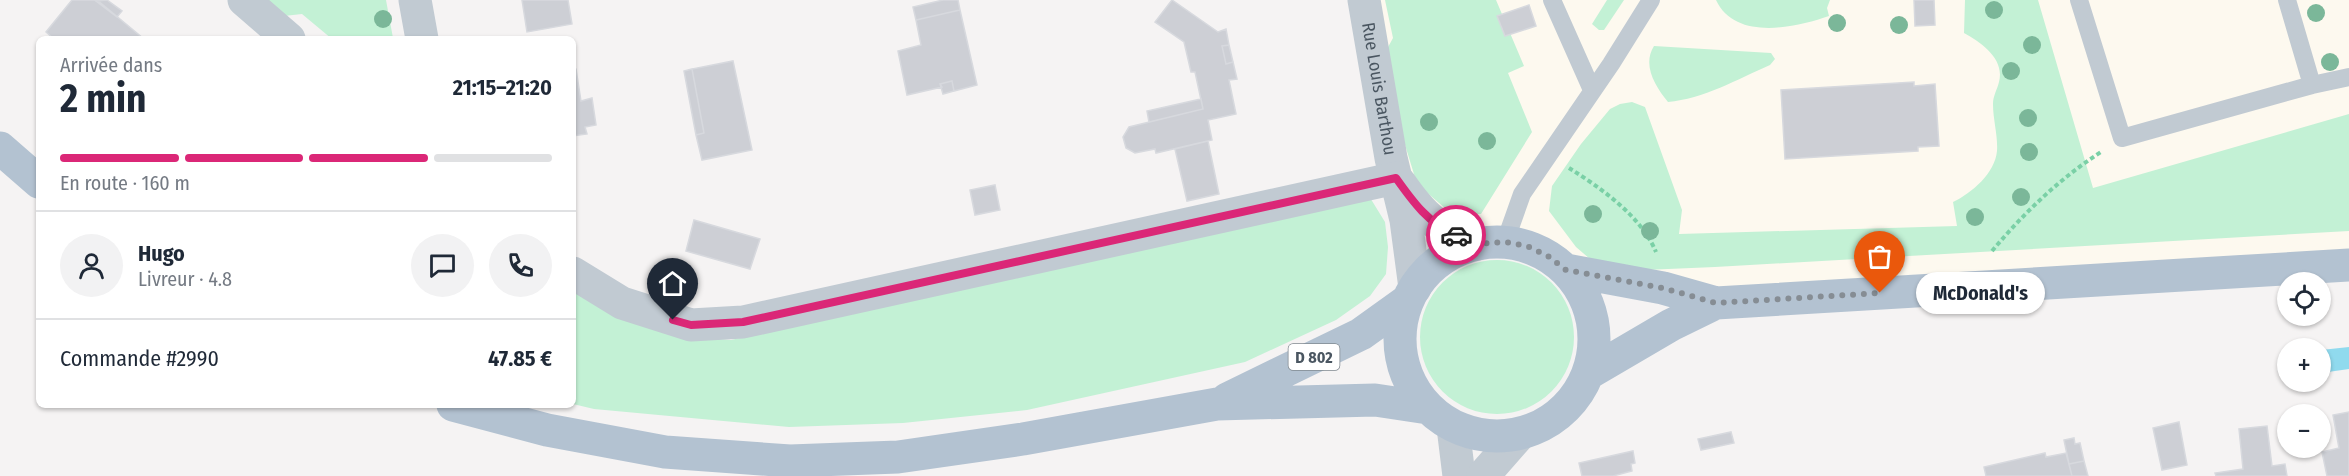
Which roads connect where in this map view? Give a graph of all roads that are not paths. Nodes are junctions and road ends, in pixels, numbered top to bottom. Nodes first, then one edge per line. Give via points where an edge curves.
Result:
1 (243, 0) edge
2 (415, 0) edge
3 (1364, 0) edge
4 (1552, 0) edge
5 (1659, 0) edge
6 (2079, 0) edge
7 (2287, 0) edge
8 (1647, 8) edge
9 (285, 36) edge
10 (421, 36) edge
11 (2349, 77) edge
12 (2312, 85) junction
13 (1592, 90) junction
14 (0, 148) edge
15 (1396, 178) junction
16 (36, 179) edge
17 (1491, 243) junction
18 (2349, 265) edge
19 (1566, 270) junction
20 (576, 275) edge
21 (1411, 295) junction
22 (1716, 303) junction
23 (1589, 373) junction
24 (1217, 404) junction
25 (464, 408) edge
26 (1440, 417) junction
27 (1519, 435) junction
28 (1459, 476) edge
29 (1483, 476) edge

1 - 9 street
2 - 10 street
3 - 15 street, Rue Louis Barthou
4 - 13 lane
5 - 8 lane
6 - 12 lane via 2122,138
7 - 12 lane
8 - 13 lane
11 - 12 lane
13 - 17 lane
14 - 16 main road
15 - 17 street, Rue Louis Barthou via 1418,209 1447,231
15 - 20 street via 743,322 691,325 622,303
15 - 21 street, Rue Louis Barthou via 1406,220
17 - 19 main road via 1527,246
17 - 21 main road via 1448,255 1424,275
18 - 22 main road
19 - 22 main road via 1663,288
19 - 23 main road via 1583,292 1593,318 1595,346
21 - 24 main road, D 802 via 1361,334
21 - 26 main road via 1400,329 1401,358 1411,385
22 - 23 main road
23 - 27 main road via 1574,401 1549,423
24 - 25 main road, D 802 via 910,455 790,461 665,452 547,430
24 - 26 main road, D 802 via 1375,400
26 - 27 main road via 1485,436
26 - 28 street
27 - 29 street

